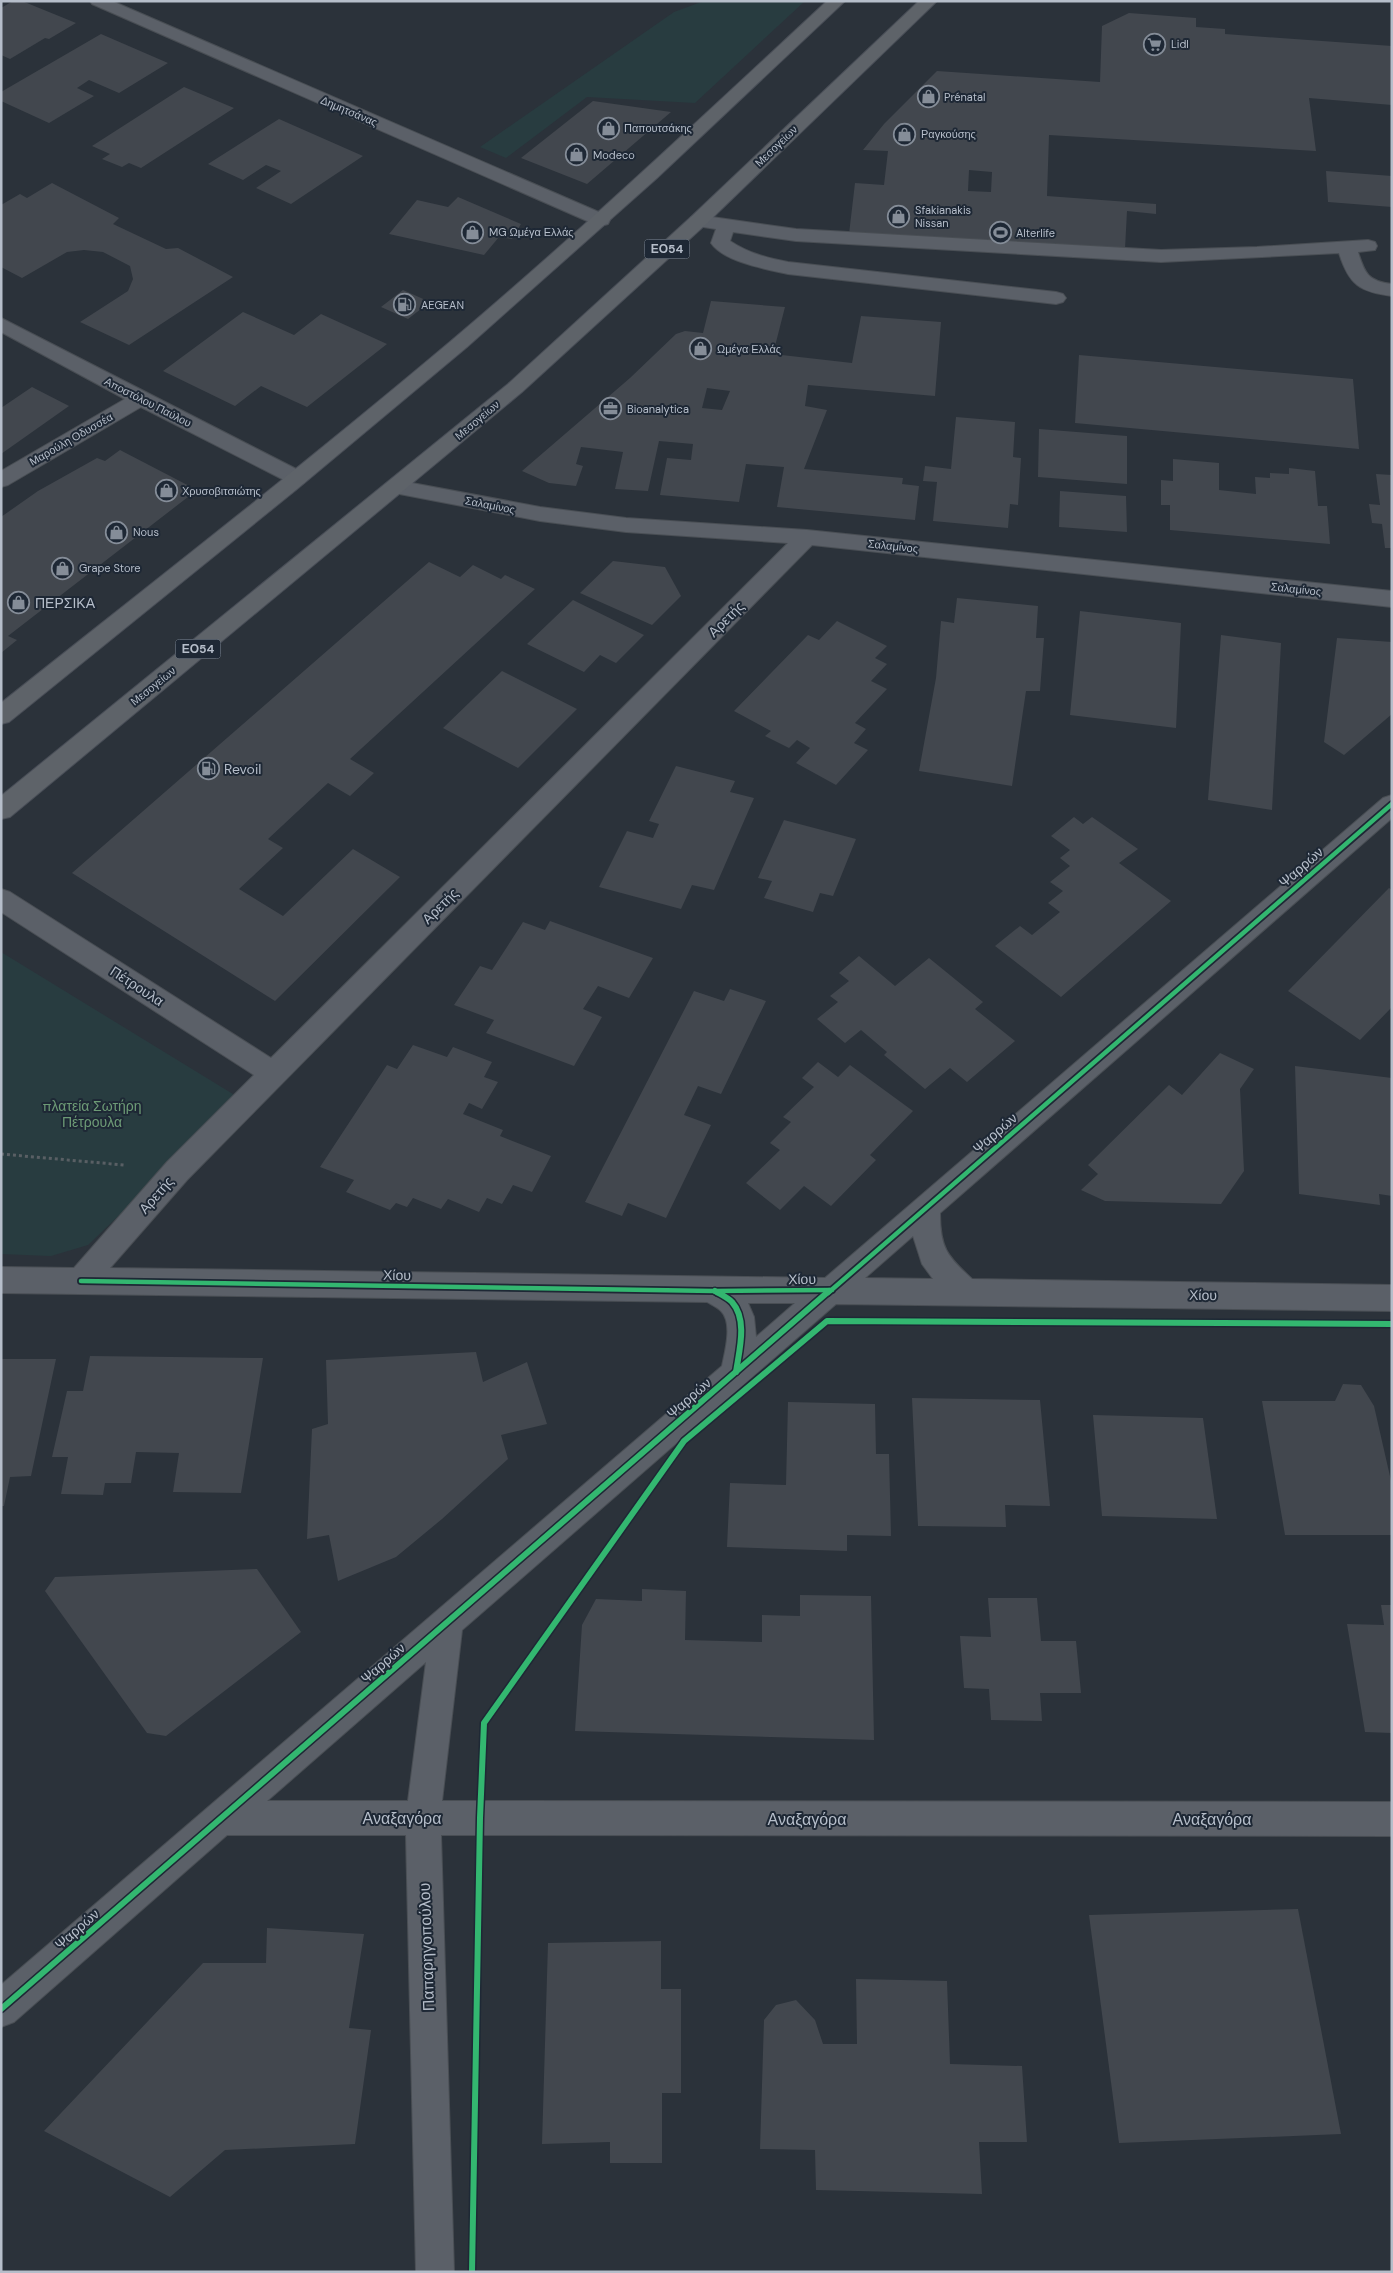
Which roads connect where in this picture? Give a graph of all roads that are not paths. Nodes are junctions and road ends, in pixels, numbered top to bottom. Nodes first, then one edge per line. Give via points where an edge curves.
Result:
1 (98, 1) edge
2 (837, 1) edge
3 (929, 1) edge
4 (601, 220) junction
5 (698, 221) junction
6 (726, 226) junction
7 (1368, 246) dead end
8 (1347, 248) junction
9 (1392, 290) edge
10 (1056, 298) dead end
11 (1, 324) edge
12 (140, 399) junction
13 (297, 478) junction
14 (1, 480) edge
15 (396, 487) junction
16 (807, 537) junction
17 (1392, 599) edge
18 (1, 716) edge
19 (1392, 804) edge
20 (1, 810) edge
21 (1, 899) edge
22 (274, 1074) junction
23 (926, 1208) junction
24 (1, 1280) edge
25 (80, 1281) junction
26 (832, 1290) junction
27 (714, 1291) junction
28 (964, 1291) junction
29 (1392, 1298) edge
30 (736, 1372) junction
31 (446, 1623) junction
32 (222, 1818) junction
33 (423, 1818) junction
34 (1392, 1819) edge
35 (1, 2009) edge
36 (435, 2272) edge

1 - 4 street, Δημητσάνας
2 - 4 main road
3 - 5 main road, Μεσογείων / ΕΟ54
4 - 13 main road via 453,349
5 - 6 street
5 - 15 main road, Μεσογείων / ΕΟ54 via 515,388
6 - 8 street via 796,235 1161,256
6 - 10 street via 720,242 733,252 788,268
7 - 8 street
8 - 9 street via 1356,276 1366,284
11 - 12 street, Αποστόλου Παύλου
12 - 13 street, Αποστόλου Παύλου
12 - 14 street, Μαρούλη Οδυσσέα
13 - 18 main road
15 - 16 street, Σαλαμίνος via 540,514 597,521
15 - 20 main road, Μεσογείων / ΕΟ54
16 - 17 street, Σαλαμίνος
16 - 22 street, Αρετής
19 - 23 street, Ψαρρών
21 - 22 street, Πέτρουλα
22 - 25 street, Αρετής via 177,1171
23 - 26 street, Ψαρρών
23 - 28 street via 930,1252 941,1270
24 - 25 street, Χίου
25 - 27 street, Χίου
26 - 27 street, Χίου
26 - 28 street, Χίου
26 - 30 street, Ψαρρών
27 - 30 street via 730,1301 738,1312 740,1339
28 - 29 street, Χίου
30 - 31 street, Ψαρρών
31 - 32 street, Ψαρρών
31 - 33 street, Παπαρηγοπούλου
32 - 33 street, Αναξαγόρα
32 - 35 street, Ψαρρών
33 - 34 street, Αναξαγόρα
33 - 36 street, Παπαρηγοπούλου

